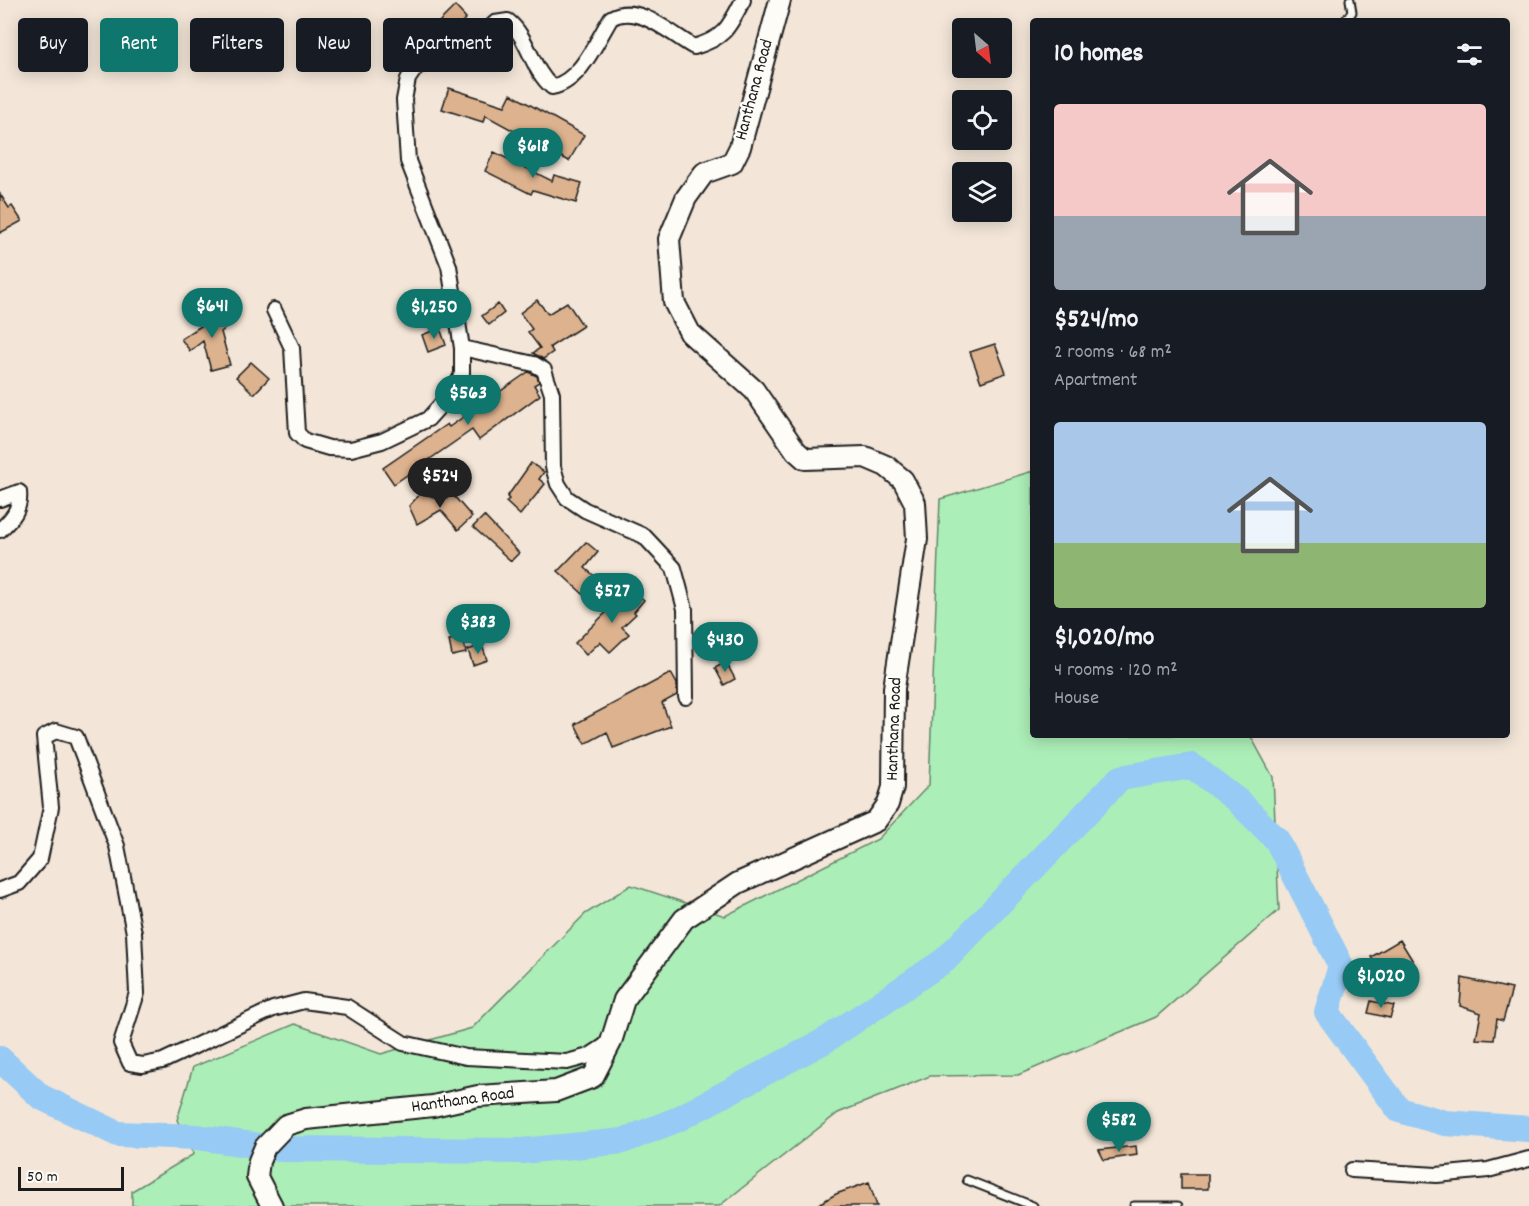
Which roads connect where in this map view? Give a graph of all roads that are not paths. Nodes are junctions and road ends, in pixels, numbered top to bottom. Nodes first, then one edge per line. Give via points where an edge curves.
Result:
1 (743, 0) edge
2 (780, 0) edge
3 (1350, 0) edge
4 (1347, 18) edge
5 (274, 310) dead end
6 (462, 348) junction
7 (0, 499) edge
8 (0, 530) edge
9 (686, 697) dead end
10 (0, 890) edge
11 (611, 1042) junction
12 (1529, 1159) edge
13 (1352, 1170) dead end
14 (967, 1180) dead end
15 (272, 1206) edge
16 (1033, 1206) edge
17 (1134, 1206) edge
18 (1178, 1206) edge

1 - 6 street via 727,31 711,42 693,47 635,13 620,13 611,18 576,75 564,85 552,87 540,77 518,29 508,21 495,23 464,52 417,66 408,79 404,100 408,161 449,266
2 - 11 street, Hanthana Road via 740,147 732,164 704,173 686,198 669,239 674,302 690,333 754,390 795,451 805,459 865,457 886,466 903,480 915,503 917,539 894,688 893,788 876,821 738,883 684,919 624,1000
3 - 4 lane via 1352,12
5 - 6 street via 292,348 297,433 305,441 329,448 351,449 382,441 428,419 456,389 462,374
6 - 9 street via 534,364 544,370 552,394 553,467 567,498 644,536 674,568 685,609
7 - 8 street via 19,492 21,503
10 - 11 street via 19,883 40,859 51,807 44,737 56,731 76,737 117,846 134,933 137,993 121,1043 129,1063 163,1061 273,1009 304,1001 347,1007 403,1043 466,1057 567,1062 589,1056
11 - 15 street, Hanthana Road via 593,1077 556,1091 478,1096 433,1106 306,1119 286,1125 265,1147 259,1161 257,1178
12 - 13 street via 1488,1170 1437,1175
14 - 16 lane
17 - 18 lane

